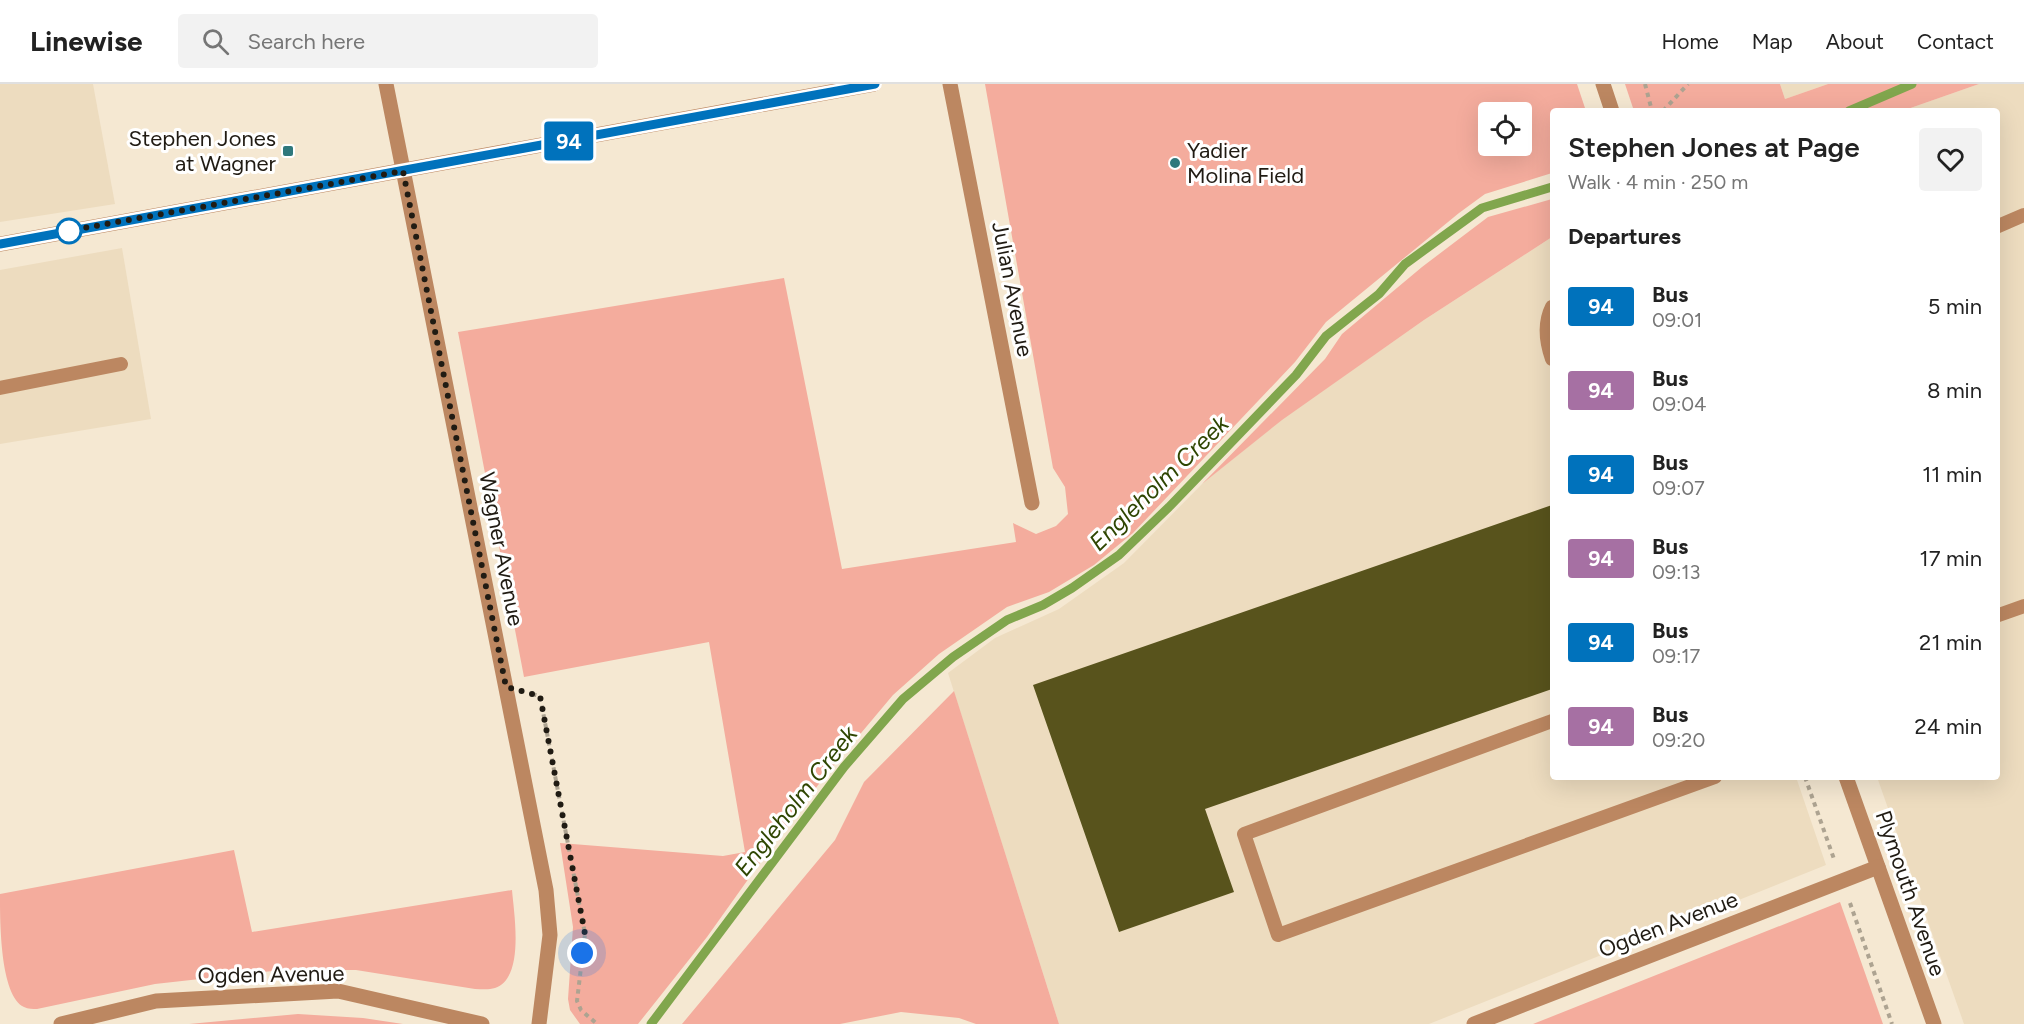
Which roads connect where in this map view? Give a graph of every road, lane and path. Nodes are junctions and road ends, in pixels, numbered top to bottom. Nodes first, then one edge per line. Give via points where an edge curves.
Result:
1 (386, 84) edge
2 (874, 84) edge
3 (950, 84) edge
4 (1603, 84) edge
5 (1645, 84) edge
6 (1688, 84) edge
7 (1611, 108) edge
8 (1651, 108) edge
9 (1666, 108) edge
10 (403, 171) junction
11 (2024, 215) edge
12 (2000, 225) edge
13 (0, 244) edge
14 (1550, 311) edge
15 (1550, 350) edge
16 (121, 364) dead end
17 (0, 388) edge
18 (1032, 503) dead end
19 (2024, 606) edge
20 (2000, 615) edge
21 (506, 687) junction
22 (1550, 722) edge
23 (1707, 780) edge
24 (1806, 780) edge
25 (1847, 780) edge
26 (1834, 860) dead end
27 (1878, 867) junction
28 (1849, 902) dead end
29 (61, 1024) edge
30 (482, 1024) edge
31 (539, 1024) edge
32 (597, 1024) edge
33 (1474, 1024) edge
34 (1892, 1024) edge
35 (1934, 1024) edge

1 - 10 street, Wagner Avenue
2 - 10 street
3 - 18 street, Julian Avenue
4 - 7 street
5 - 8 path
6 - 9 path
10 - 13 street
10 - 21 street, Wagner Avenue
11 - 12 lane
14 - 15 lane via 1546,332
16 - 17 lane
19 - 20 lane
21 - 31 street, Wagner Avenue via 549,912 550,935
21 - 32 path via 540,696 585,934 577,1001 587,1018
22 - 23 lane via 1244,834 1278,935
24 - 26 path
25 - 27 street, Plymouth Avenue
27 - 33 street, Ogden Avenue
27 - 35 street, Plymouth Avenue
28 - 34 path
29 - 30 street, Ogden Avenue via 156,1001 338,991

